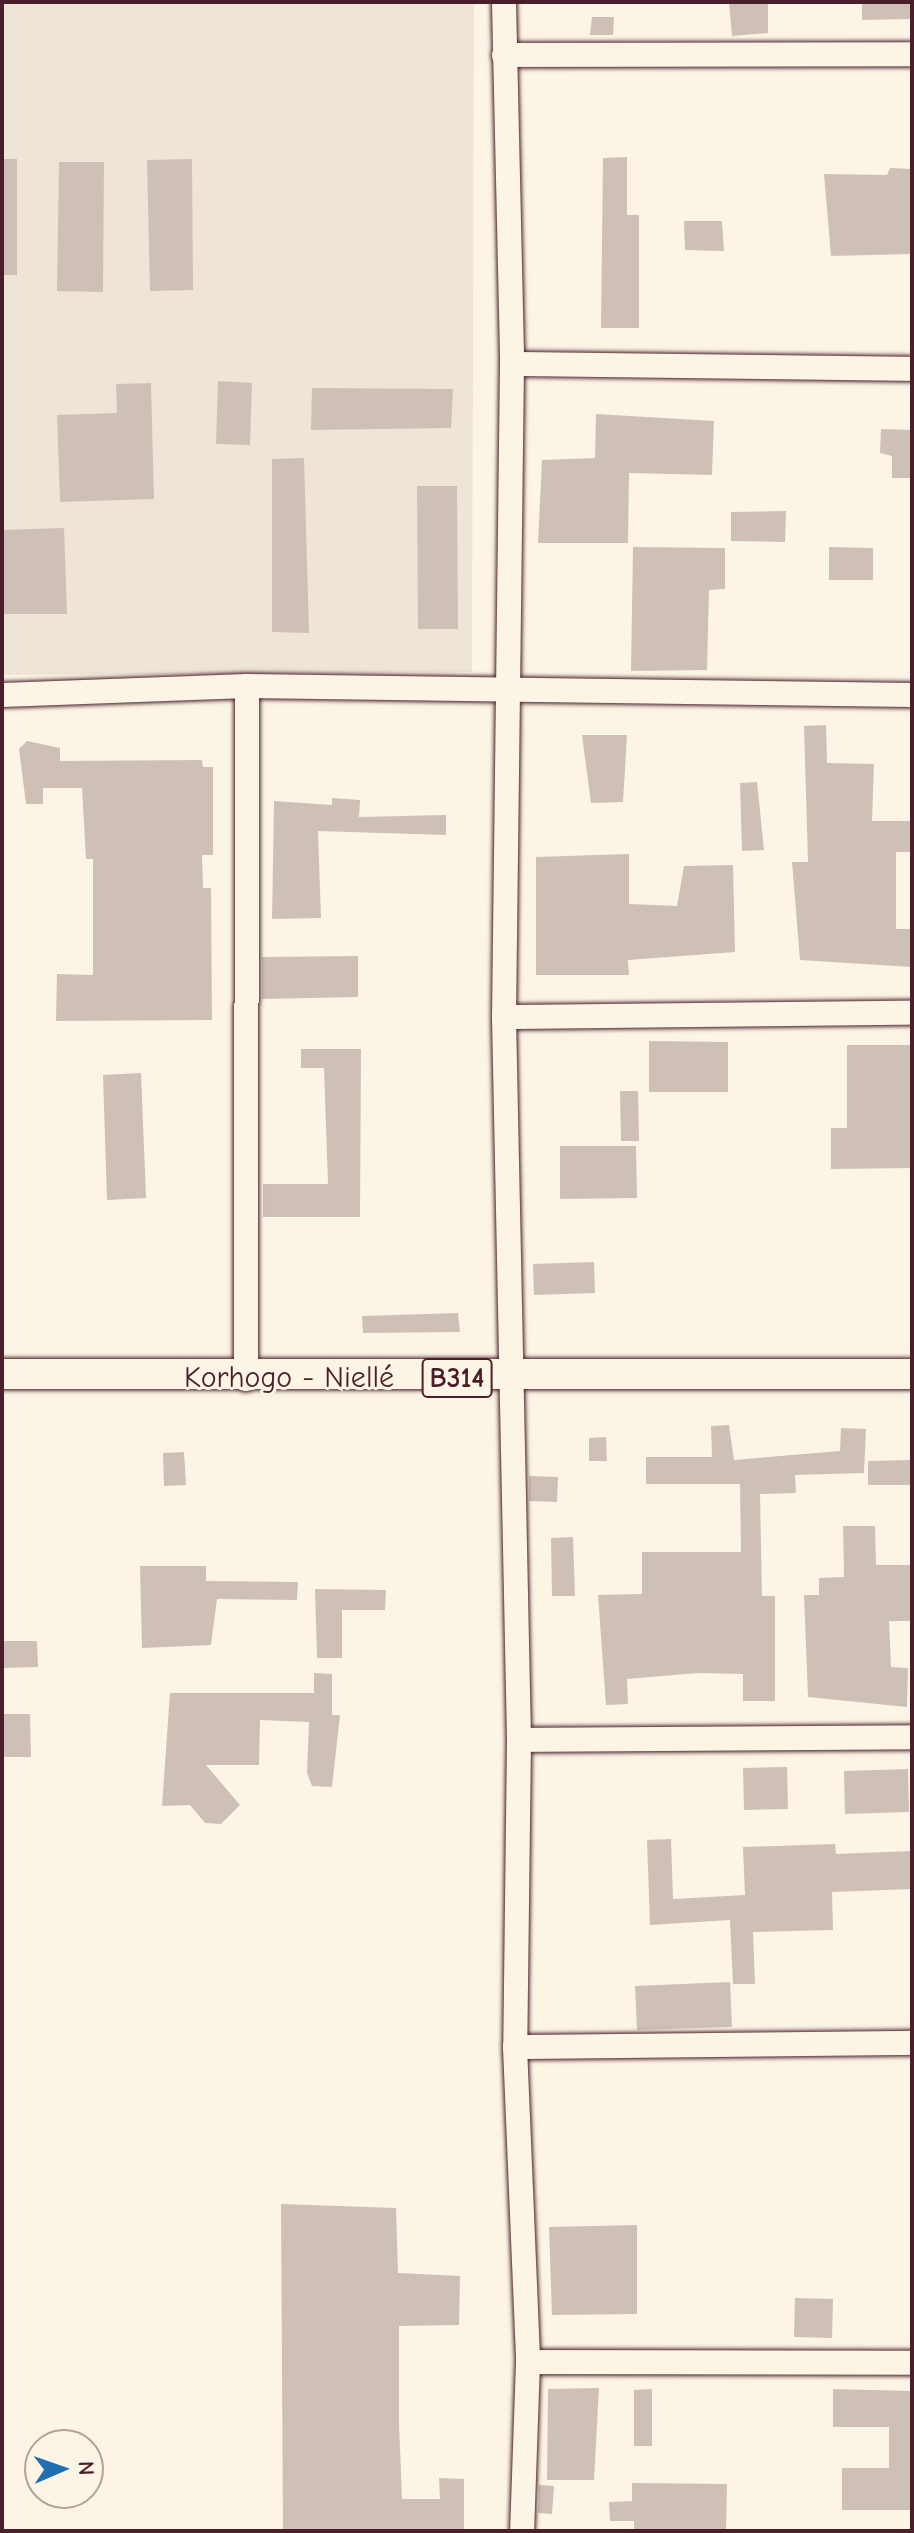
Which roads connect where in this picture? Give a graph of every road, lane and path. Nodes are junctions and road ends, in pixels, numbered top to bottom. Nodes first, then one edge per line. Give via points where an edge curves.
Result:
1 (504, 2) edge
2 (912, 54) edge
3 (504, 55) junction
4 (512, 364) junction
5 (912, 369) edge
6 (247, 686) junction
7 (508, 694) junction
8 (2, 695) edge
9 (912, 695) edge
10 (912, 1013) edge
11 (504, 1017) junction
12 (2, 1374) edge
13 (912, 1374) edge
14 (510, 1378) junction
15 (246, 1379) junction
16 (912, 1737) edge
17 (519, 1740) junction
18 (912, 2043) edge
19 (515, 2047) junction
20 (528, 2362) junction
21 (912, 2363) edge
22 (522, 2531) edge

1 - 3 street
2 - 3 street
3 - 4 street
4 - 5 street
4 - 7 street
6 - 7 street
6 - 8 street
6 - 15 street
7 - 9 street
7 - 11 street
10 - 11 street
11 - 14 street
12 - 15 main road, Korhogo - Niellé / B314
13 - 14 main road, Korhogo - Niellé / B314
14 - 15 main road, Korhogo - Niellé / B314
14 - 17 street
16 - 17 street
17 - 19 street
18 - 19 street
19 - 20 street
20 - 21 street
20 - 22 street

